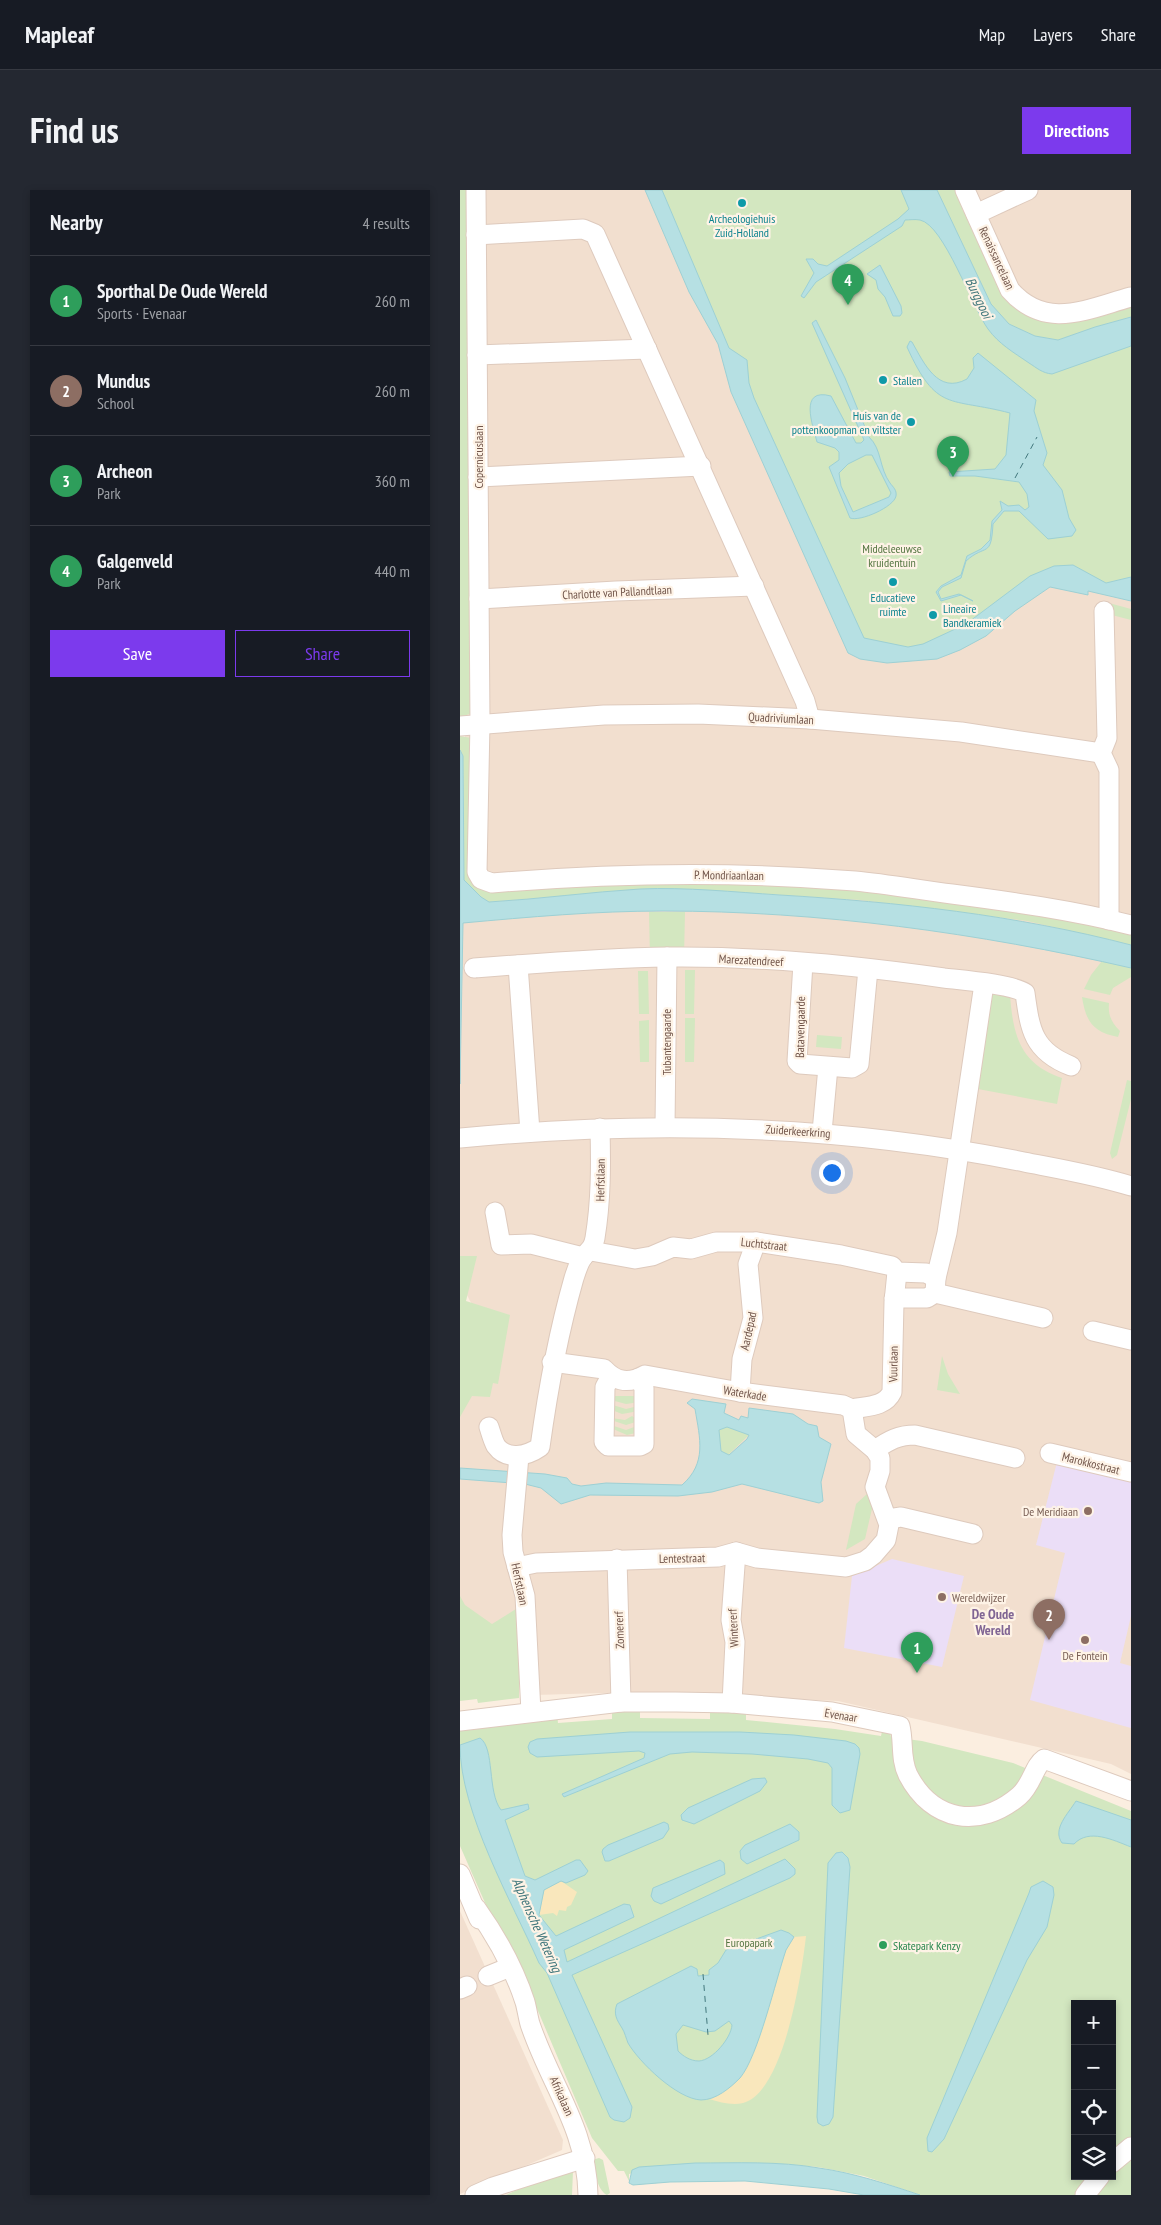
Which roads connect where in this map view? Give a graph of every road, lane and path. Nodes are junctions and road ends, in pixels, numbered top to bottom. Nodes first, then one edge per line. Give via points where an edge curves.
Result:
1 (476, 190) edge
2 (965, 190) edge
3 (1028, 190) edge
4 (976, 214) junction
5 (476, 235) junction
6 (1131, 297) edge
7 (648, 349) junction
8 (477, 355) junction
9 (700, 466) junction
10 (478, 477) junction
11 (754, 586) junction
12 (479, 599) junction
13 (1104, 610) dead end
14 (810, 719) junction
15 (480, 723) junction
16 (460, 726) edge
17 (1101, 753) junction
18 (1109, 920) junction
19 (1131, 925) edge
20 (667, 957) junction
21 (803, 963) junction
22 (518, 965) junction
23 (474, 968) dead end
24 (868, 969) junction
25 (984, 984) junction
26 (1071, 1066) dead end
27 (828, 1067) junction
28 (665, 1127) junction
29 (600, 1128) junction
30 (530, 1132) junction
31 (822, 1132) junction
32 (460, 1138) edge
33 (959, 1148) junction
34 (1131, 1186) edge
35 (495, 1212) dead end
36 (756, 1242) junction
37 (587, 1254) junction
38 (897, 1272) junction
39 (935, 1285) junction
40 (894, 1298) junction
41 (1043, 1318) dead end
42 (1093, 1331) dead end
43 (1131, 1340) edge
44 (552, 1362) junction
45 (611, 1376) junction
46 (639, 1378) junction
47 (740, 1392) junction
48 (852, 1409) junction
49 (489, 1427) dead end
50 (875, 1450) junction
51 (1050, 1453) dead end
52 (1015, 1458) dead end
53 (519, 1459) junction
54 (1131, 1472) edge
55 (888, 1519) junction
56 (972, 1534) dead end
57 (736, 1552) junction
58 (617, 1559) junction
59 (517, 1567) junction
60 (621, 1702) junction
61 (732, 1703) junction
62 (531, 1712) junction
63 (460, 1721) edge
64 (1131, 1791) edge
65 (460, 1874) edge
66 (1131, 2147) edge
67 (1116, 2160) edge
68 (586, 2164) junction
69 (1097, 2180) edge
70 (475, 2195) edge
71 (588, 2195) edge
72 (600, 2195) edge
73 (1085, 2195) edge

1 - 5 street, Copernicuslaan
2 - 4 street, Renaissancelaan
3 - 4 street
4 - 6 street, Renaissancelaan via 1010,290 1021,303 1038,312 1059,315
5 - 7 street via 583,229 595,234
5 - 8 street, Copernicuslaan
7 - 8 street
7 - 9 street
8 - 10 street, Copernicuslaan
9 - 10 street
9 - 11 street
10 - 12 street, Copernicuslaan
11 - 12 street, Charlotte van Pallandtlaan
11 - 14 street
12 - 15 street, Copernicuslaan
13 - 17 street via 1108,738
14 - 15 street, Quadriviumlaan via 698,714
14 - 17 street, Quadriviumlaan via 961,732
15 - 16 street, Quadriviumlaan
15 - 18 street, P. Mondriaanlaan via 477,872 481,879 492,884 642,874 856,881 1072,911
17 - 18 street via 1109,770
18 - 19 street, P. Mondriaanlaan
20 - 21 street, Marezatendreef
20 - 22 street, Marezatendreef
20 - 28 street, Tubantengaarde
21 - 24 street, Marezatendreef
21 - 27 street, Batavengaarde via 797,1061
22 - 23 street, Marezatendreef
22 - 30 street
24 - 25 street, Marezatendreef
24 - 27 street, Batavengaarde via 859,1064 852,1068
25 - 26 street, Marezatendreef via 1022,990 1034,1036 1050,1056
25 - 33 street
27 - 31 street
28 - 29 street, Zuiderkeerkring
28 - 31 street, Zuiderkeerkring
29 - 30 street, Zuiderkeerkring
29 - 37 street, Herfstlaan via 601,1193
30 - 32 street, Zuiderkeerkring
31 - 33 street, Zuiderkeerkring
33 - 34 street, Zuiderkeerkring
33 - 39 street via 947,1233
35 - 37 street via 501,1245 531,1244
36 - 37 street, Luchtstraat via 716,1242 692,1249 674,1246 652,1256 635,1259
36 - 38 street, Luchtstraat via 845,1256 892,1266
36 - 47 street, Aardepad via 748,1264 753,1318 742,1359
37 - 44 street, Herfstlaan via 575,1275
38 - 39 street, Luchtstraat via 926,1273
38 - 40 street, Vuurlaan
39 - 40 street via 927,1298
39 - 41 street
40 - 48 street, Vuurlaan via 892,1392 882,1404
42 - 43 street
44 - 45 street, Waterkade via 604,1369
44 - 53 street, Herfstlaan via 540,1447
45 - 46 street, Waterkade via 624,1381
45 - 46 street via 605,1387 604,1442 608,1446 644,1444 644,1388
46 - 47 street, Waterkade via 645,1375
47 - 48 street, Waterkade via 825,1402
48 - 50 street via 856,1434
49 - 53 street via 497,1447
50 - 52 street via 890,1440 915,1435
50 - 55 street via 880,1464 875,1487
51 - 54 street, Marokkostraat
53 - 59 street, Herfstlaan via 512,1535
55 - 56 street via 902,1517
55 - 57 street, Lentestraat via 886,1540 881,1547 865,1561 846,1567 756,1558
57 - 58 street, Lentestraat via 718,1557
57 - 61 street, Wintererf via 730,1620 735,1642
58 - 59 street, Lentestraat
58 - 60 street, Zomererf
59 - 62 street, Herfstlaan via 525,1596
60 - 61 street, Evenaar
60 - 62 street, Evenaar
61 - 64 street, Evenaar via 832,1712 896,1724 901,1731 902,1754 911,1780 934,1806 956,1816 982,1815 1003,1807 1030,1785 1044,1759
62 - 63 street, Evenaar
65 - 68 street, Afrikalaan via 476,1908 494,1932 499,1972 524,2002
66 - 67 street
68 - 70 street via 520,2178
68 - 71 street, Afrikalaan
68 - 72 street, Afrikalaan
69 - 73 street

